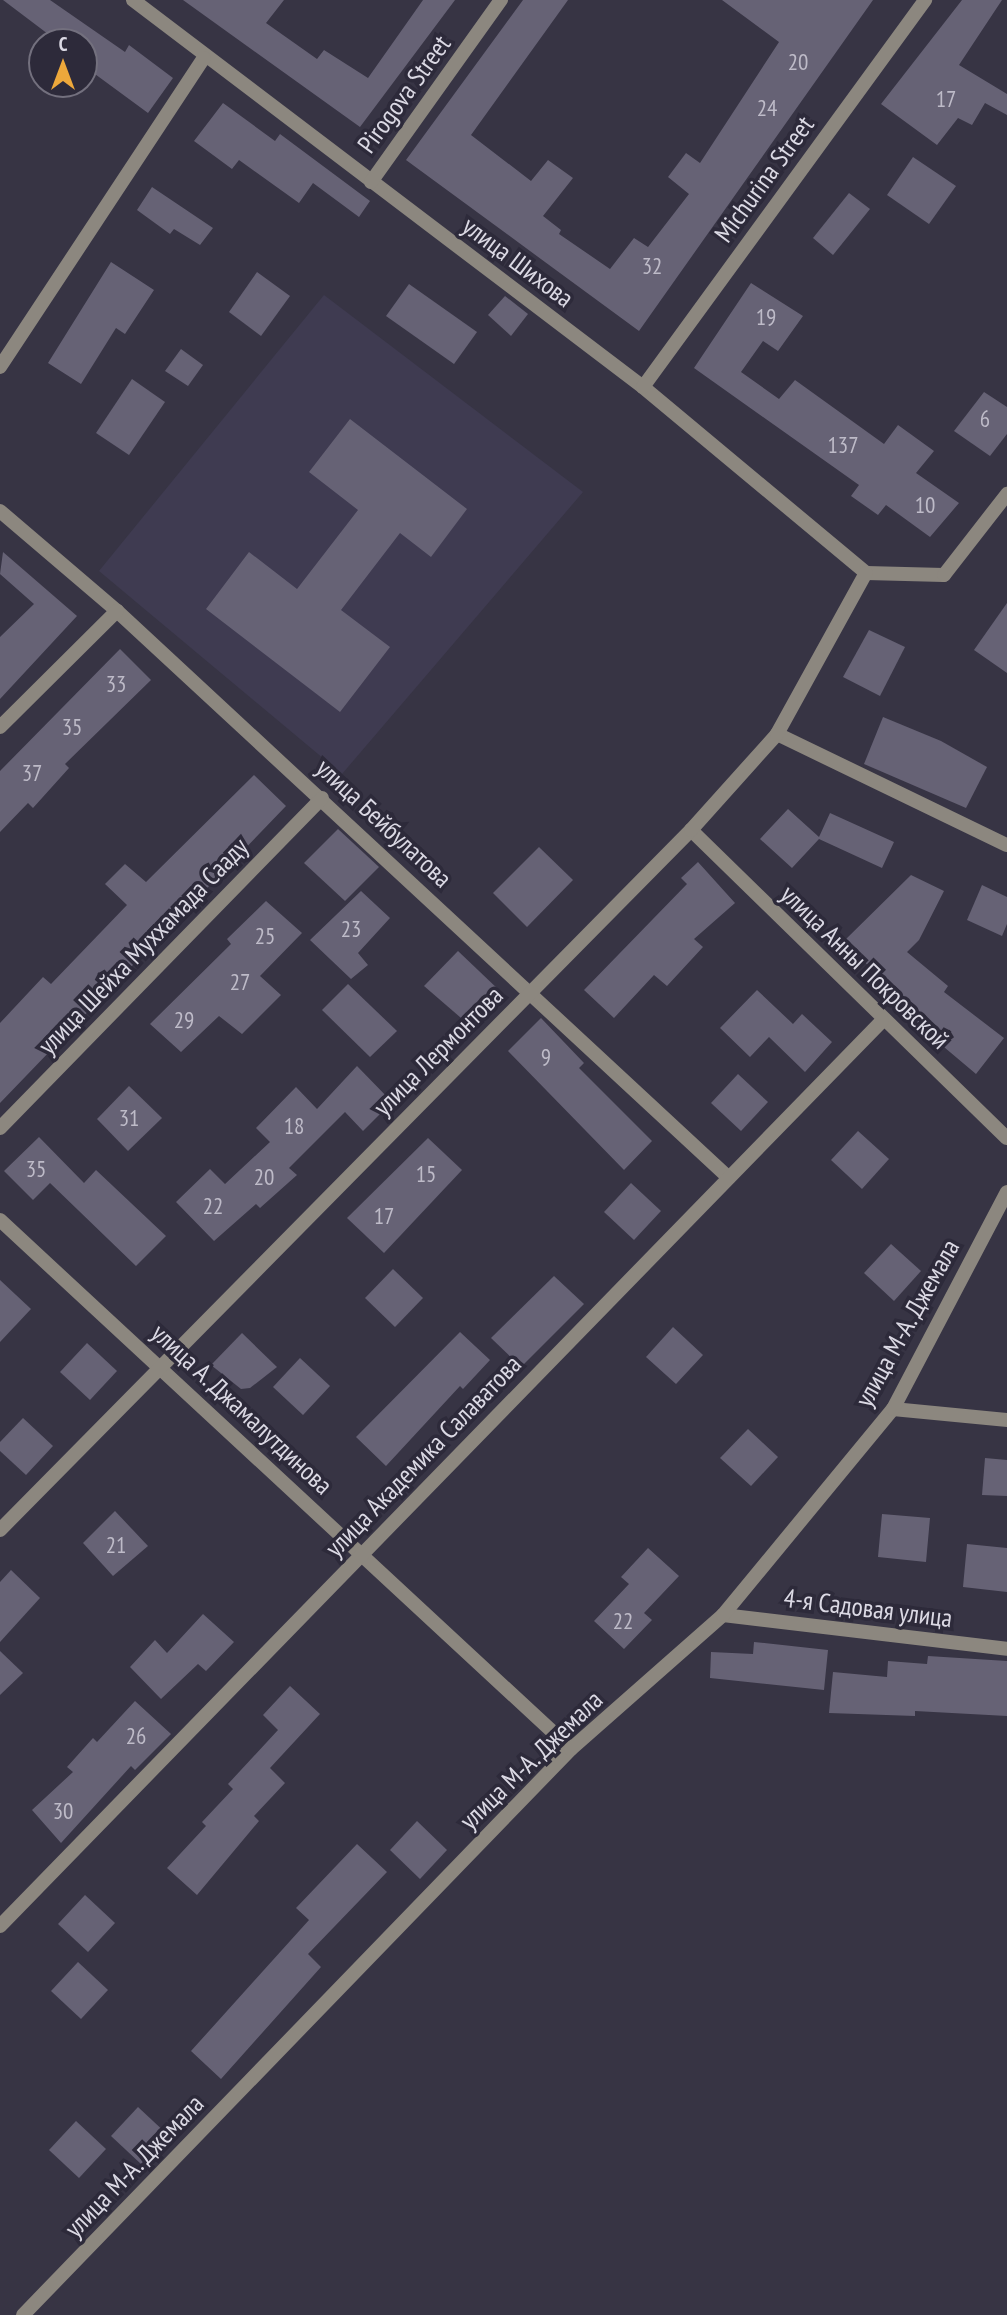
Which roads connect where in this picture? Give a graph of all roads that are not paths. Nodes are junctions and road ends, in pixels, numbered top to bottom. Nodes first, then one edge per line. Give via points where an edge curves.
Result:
1 (133, 0) edge
2 (501, 0) edge
3 (925, 0) edge
4 (204, 58) junction
5 (370, 182) junction
6 (0, 367) edge
7 (643, 387) junction
8 (1007, 494) edge
9 (0, 512) edge
10 (866, 573) junction
11 (117, 611) junction
12 (0, 727) edge
13 (777, 734) junction
14 (321, 798) junction
15 (691, 830) junction
16 (1007, 845) edge
17 (530, 993) junction
18 (882, 1021) junction
19 (0, 1128) edge
20 (1007, 1138) edge
21 (729, 1178) junction
22 (1007, 1192) edge
23 (0, 1220) edge
24 (160, 1366) junction
25 (892, 1409) junction
26 (1007, 1420) edge
27 (0, 1530) edge
28 (362, 1554) junction
29 (723, 1615) junction
30 (1007, 1649) edge
31 (571, 1749) junction
32 (0, 1926) edge
33 (23, 2315) edge

1 - 4 street, улица Шихова
2 - 5 street, Pirogova Street
3 - 7 street, Michurina Street
4 - 5 street, улица Шихова
4 - 6 street
5 - 7 street, улица Шихова
7 - 10 street, улица Шихова
8 - 10 street via 944,575
9 - 11 street, улица Бейбулатова
10 - 13 street, улица Лермонтова
11 - 12 street
11 - 14 street, улица Бейбулатова
13 - 15 street, улица Лермонтова
13 - 16 street
14 - 17 street, улица Бейбулатова
14 - 19 street, улица Шейха Муххамада Сааду
15 - 17 street, улица Лермонтова
15 - 18 street, улица Анны Покровской
17 - 21 street, улица Бейбулатова
17 - 24 street, улица Лермонтова
18 - 20 street, улица Анны Покровской
18 - 21 street, улица Академика Салаватова
21 - 28 street, улица Академика Салаватова
22 - 25 street, улица М-А. Джемала
23 - 24 street, улица А. Джамалутдинова
24 - 27 street, улица Лермонтова
24 - 28 street, улица А. Джамалутдинова
25 - 26 street
25 - 29 street, улица М-А. Джемала
28 - 31 street, улица А. Джамалутдинова
28 - 32 street, улица Академика Салаватова
29 - 30 street, 4-я Садовая улица
29 - 31 street, улица М-А. Джемала
31 - 33 street, улица М-А. Джемала

